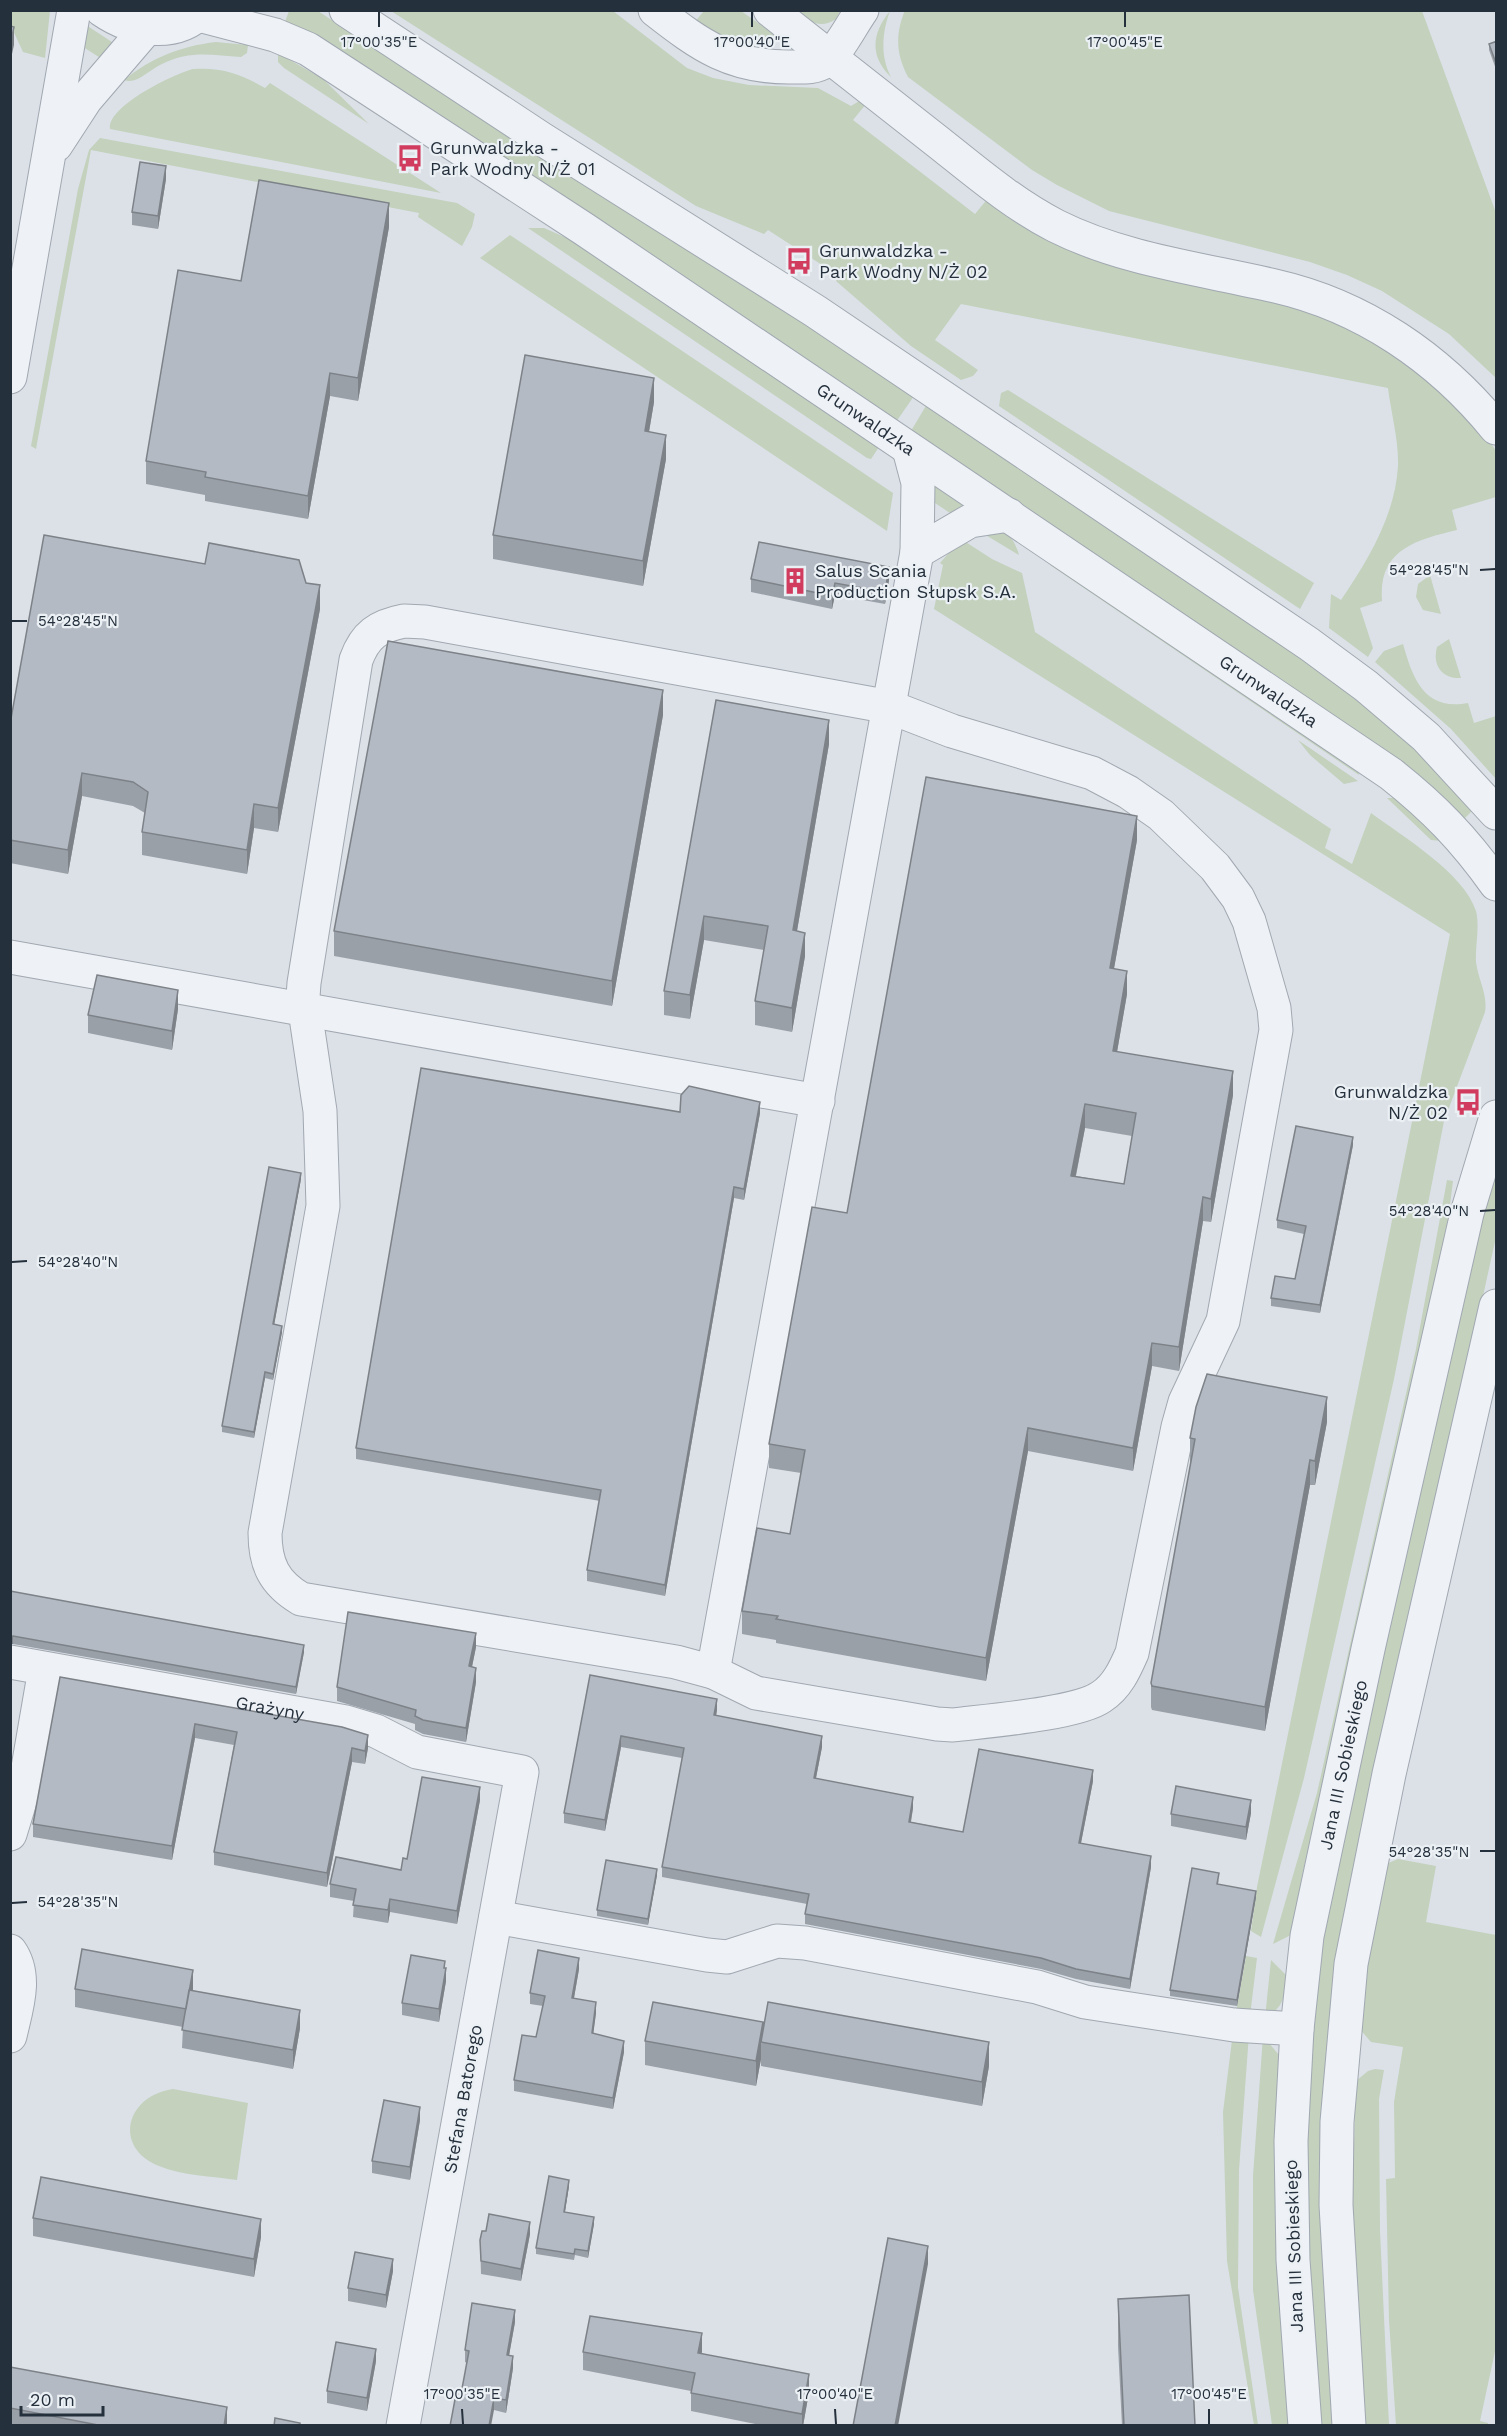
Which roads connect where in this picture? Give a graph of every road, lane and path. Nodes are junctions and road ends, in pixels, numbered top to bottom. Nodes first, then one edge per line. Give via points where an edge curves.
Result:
1 (74, 10) edge
2 (102, 10) edge
3 (346, 10) edge
4 (655, 10) edge
5 (770, 10) edge
6 (862, 10) edge
7 (201, 13) edge
8 (147, 29) junction
9 (830, 56) junction
10 (52, 151) junction
11 (10, 377) edge
12 (1497, 428) edge
13 (909, 448) junction
14 (1009, 515) junction
15 (917, 552) junction
16 (890, 707) junction
17 (1497, 813) edge
18 (1497, 884) edge
19 (10, 957) edge
20 (305, 1009) junction
21 (818, 1101) junction
22 (1497, 1117) edge
23 (1497, 1306) edge
24 (10, 1662) edge
25 (45, 1668) junction
26 (713, 1672) junction
27 (522, 1772) joint
28 (10, 1834) edge
29 (496, 1917) junction
30 (10, 1951) edge
31 (1297, 2029) junction
32 (10, 2036) edge
33 (403, 2426) edge
34 (1305, 2426) edge
35 (1349, 2426) edge

1 - 10 street
2 - 8 street via 120,22
3 - 17 street via 815,311 1309,645 1366,686 1426,737
4 - 9 street via 699,44 735,60 778,68 817,65
5 - 9 street
6 - 9 street
7 - 8 street via 174,26
7 - 13 street, Grunwaldzka via 308,49
8 - 10 street via 86,99
9 - 12 street via 989,182 1040,217 1104,246 1278,287 1356,314 1415,351 1457,385
10 - 11 street
13 - 14 street, Grunwaldzka
13 - 15 street via 918,483
14 - 15 street via 970,521
14 - 18 street, Grunwaldzka via 1391,774 1447,820
15 - 16 street
16 - 20 street via 425,622 385,625 362,642 356,660 304,983
16 - 21 street
16 - 26 street via 952,731 1068,764 1128,792 1189,839 1238,898 1249,921 1276,1021 1223,1321 1185,1402 1178,1427 1132,1653 1116,1684 1101,1698 1062,1710 953,1725 756,1693
19 - 20 street
20 - 21 street
20 - 26 street via 320,1111 323,1206 265,1533 266,1557 275,1577 301,1599 632,1654
21 - 26 street
22 - 31 street, Jana III Sobieskiego via 1467,1213 1363,1672 1313,1902
23 - 35 street via 1389,1774 1351,1964 1337,2122 1336,2205
24 - 25 street, Grażyny
25 - 27 street, Grażyny via 346,1722 376,1731 417,1752
25 - 28 street via 25,1785
27 - 29 street, Stefana Batorego
29 - 31 street via 727,1957 777,1941 802,1943 1037,1987 1085,2002 1234,2025
29 - 33 street, Stefana Batorego
30 - 32 street via 20,1976
31 - 34 street, Jana III Sobieskiego via 1291,2141 1292,2224

